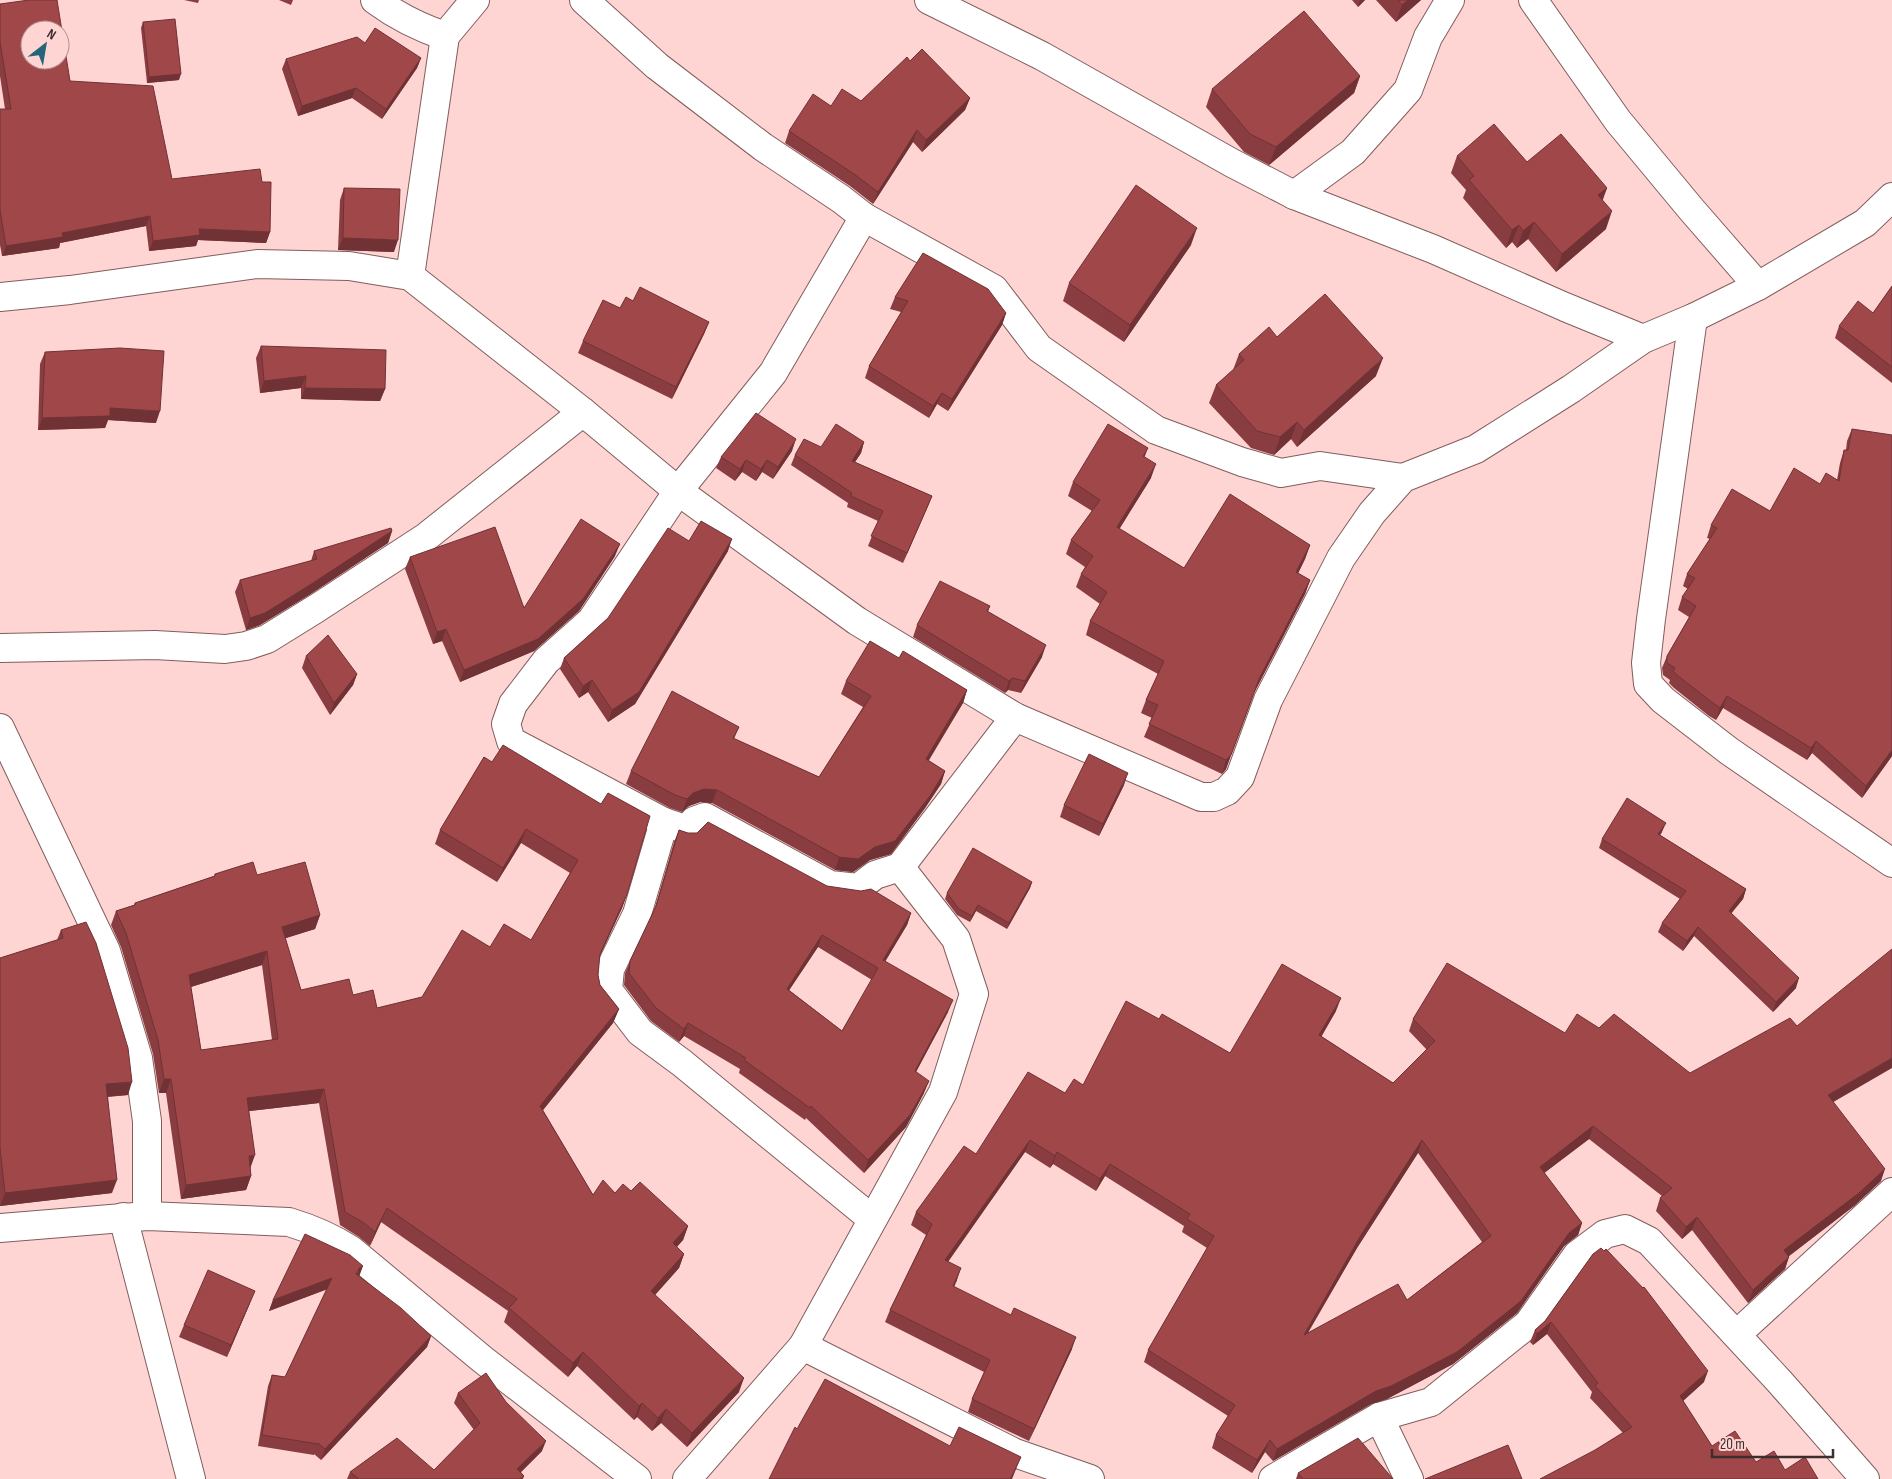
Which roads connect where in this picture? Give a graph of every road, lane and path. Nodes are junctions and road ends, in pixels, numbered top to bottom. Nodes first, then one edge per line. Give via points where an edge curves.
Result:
1 (375, 0) edge
2 (475, 0) edge
3 (584, 0) edge
4 (929, 0) edge
5 (1450, 0) edge
6 (1533, 0) edge
7 (445, 36) junction
8 (1294, 195) junction
9 (1892, 197) edge
10 (864, 217) junction
11 (410, 276) junction
12 (1758, 286) junction
13 (0, 297) edge
14 (1693, 318) junction
15 (1643, 339) junction
16 (583, 412) junction
17 (1403, 478) junction
18 (678, 491) junction
19 (0, 648) edge
20 (1015, 717) junction
21 (0, 728) edge
22 (664, 822) junction
23 (1892, 864) edge
24 (900, 867) junction
25 (1892, 1192) edge
26 (135, 1216) junction
27 (872, 1219) junction
28 (0, 1228) edge
29 (1737, 1334) junction
30 (803, 1346) junction
31 (1379, 1417) junction
32 (191, 1479) edge
33 (637, 1479) edge
34 (687, 1479) edge
35 (1090, 1479) edge
36 (1273, 1479) edge
37 (1409, 1479) edge
38 (1865, 1479) edge

1 - 7 street via 419,27
2 - 7 street
3 - 10 street via 657,66 763,147
4 - 8 street via 1042,56
5 - 8 street via 1428,37 1408,90 1353,152
6 - 12 street via 1618,120
7 - 11 street
8 - 15 street via 1433,249
9 - 12 street via 1866,223
10 - 17 street via 994,289 1039,348 1156,430 1281,473 1320,466
10 - 18 street via 773,373
11 - 13 street via 349,266 257,264
11 - 16 street
12 - 14 street
14 - 15 street
14 - 23 street via 1651,619 1646,663 1648,684 1662,700 1729,751
15 - 17 street via 1476,449
16 - 18 street
16 - 19 street via 426,537 267,639 225,649 155,646
17 - 20 street via 1372,513 1341,558 1268,700 1240,777 1227,791 1214,797 1201,797
18 - 20 street via 856,621
18 - 22 street via 591,620 546,661 512,704 506,724 512,741
20 - 24 street
21 - 26 street via 106,951 138,1058 147,1121
22 - 24 street via 688,830 694,821 704,817 830,885 858,888 875,875
22 - 27 street via 636,914 610,969 608,990 640,1032
24 - 27 street via 956,939 974,994 943,1092
25 - 29 street
26 - 28 street
26 - 32 street
26 - 33 street via 289,1222 332,1237
27 - 30 street
29 - 31 street via 1649,1241 1625,1229 1605,1234 1577,1255 1528,1324 1431,1402
29 - 38 street
30 - 34 street
30 - 35 street via 1014,1453
31 - 36 street
31 - 37 street

